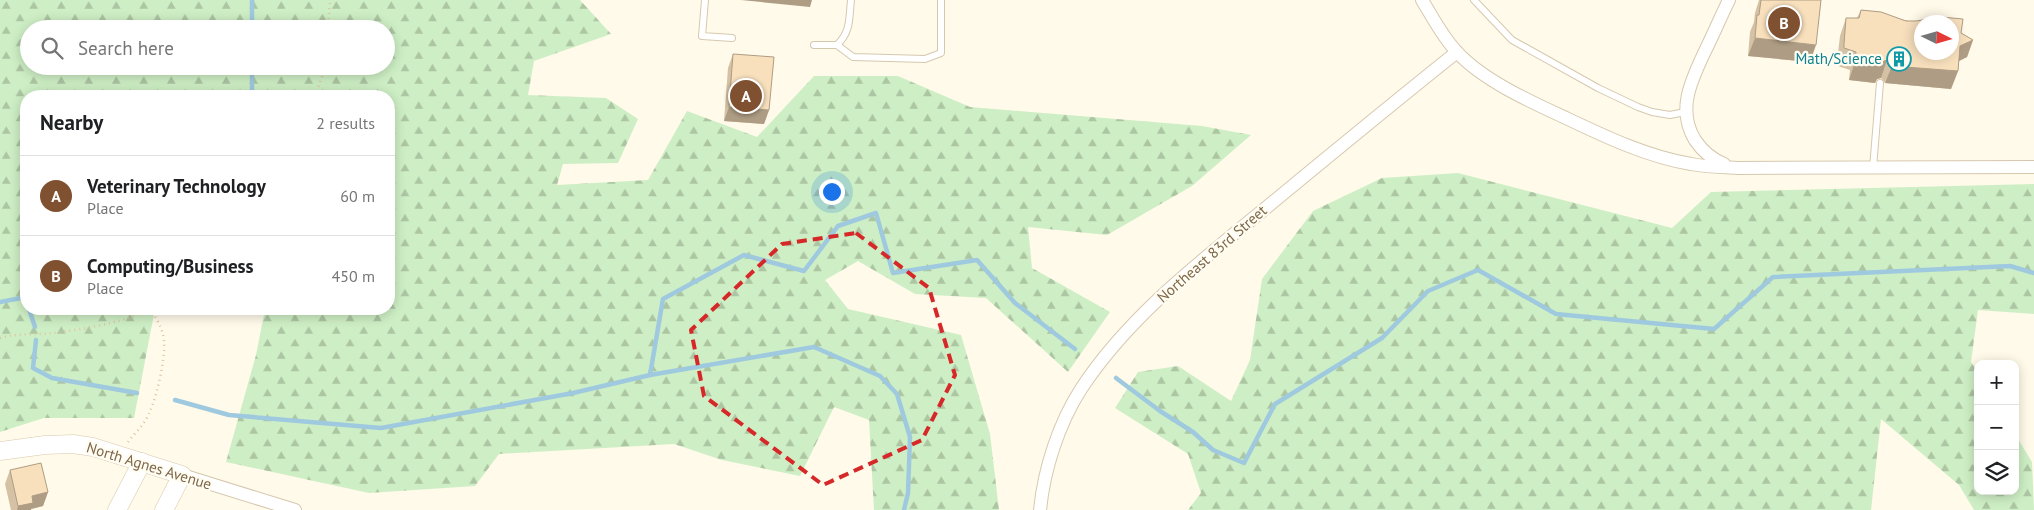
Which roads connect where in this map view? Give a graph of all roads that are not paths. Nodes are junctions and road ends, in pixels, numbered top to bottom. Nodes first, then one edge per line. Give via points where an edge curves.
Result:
1 (705, 0) edge
2 (850, 0) edge
3 (940, 0) edge
4 (1422, 0) edge
5 (1474, 0) edge
6 (1729, 0) edge
7 (732, 38) dead end
8 (814, 44) dead end
9 (837, 45) junction
10 (1457, 52) junction
11 (1880, 83) dead end
12 (1686, 112) junction
13 (2034, 167) edge
14 (1737, 168) junction
15 (1873, 168) junction
16 (0, 451) edge
17 (142, 462) junction
18 (182, 475) junction
19 (117, 510) edge
20 (164, 510) edge
21 (295, 510) edge
22 (1040, 510) edge

1 - 7 lane via 702,36
2 - 9 lane via 845,38
3 - 9 lane via 941,53 925,59 853,57
4 - 10 street
5 - 12 lane via 1512,40 1598,88 1652,112 1670,115
6 - 12 street via 1692,78
8 - 9 lane
10 - 14 street via 1501,85 1610,139 1691,164
10 - 22 street, Northeast 83rd Street via 1220,246 1155,303 1108,354 1081,390 1063,424 1050,462
11 - 15 lane
12 - 14 street via 1690,132 1700,147 1713,160
13 - 15 street
14 - 15 street
16 - 17 street, North Agnes Avenue via 72,444
17 - 18 street, North Agnes Avenue
17 - 19 street
18 - 20 street
18 - 21 street, North Agnes Avenue

